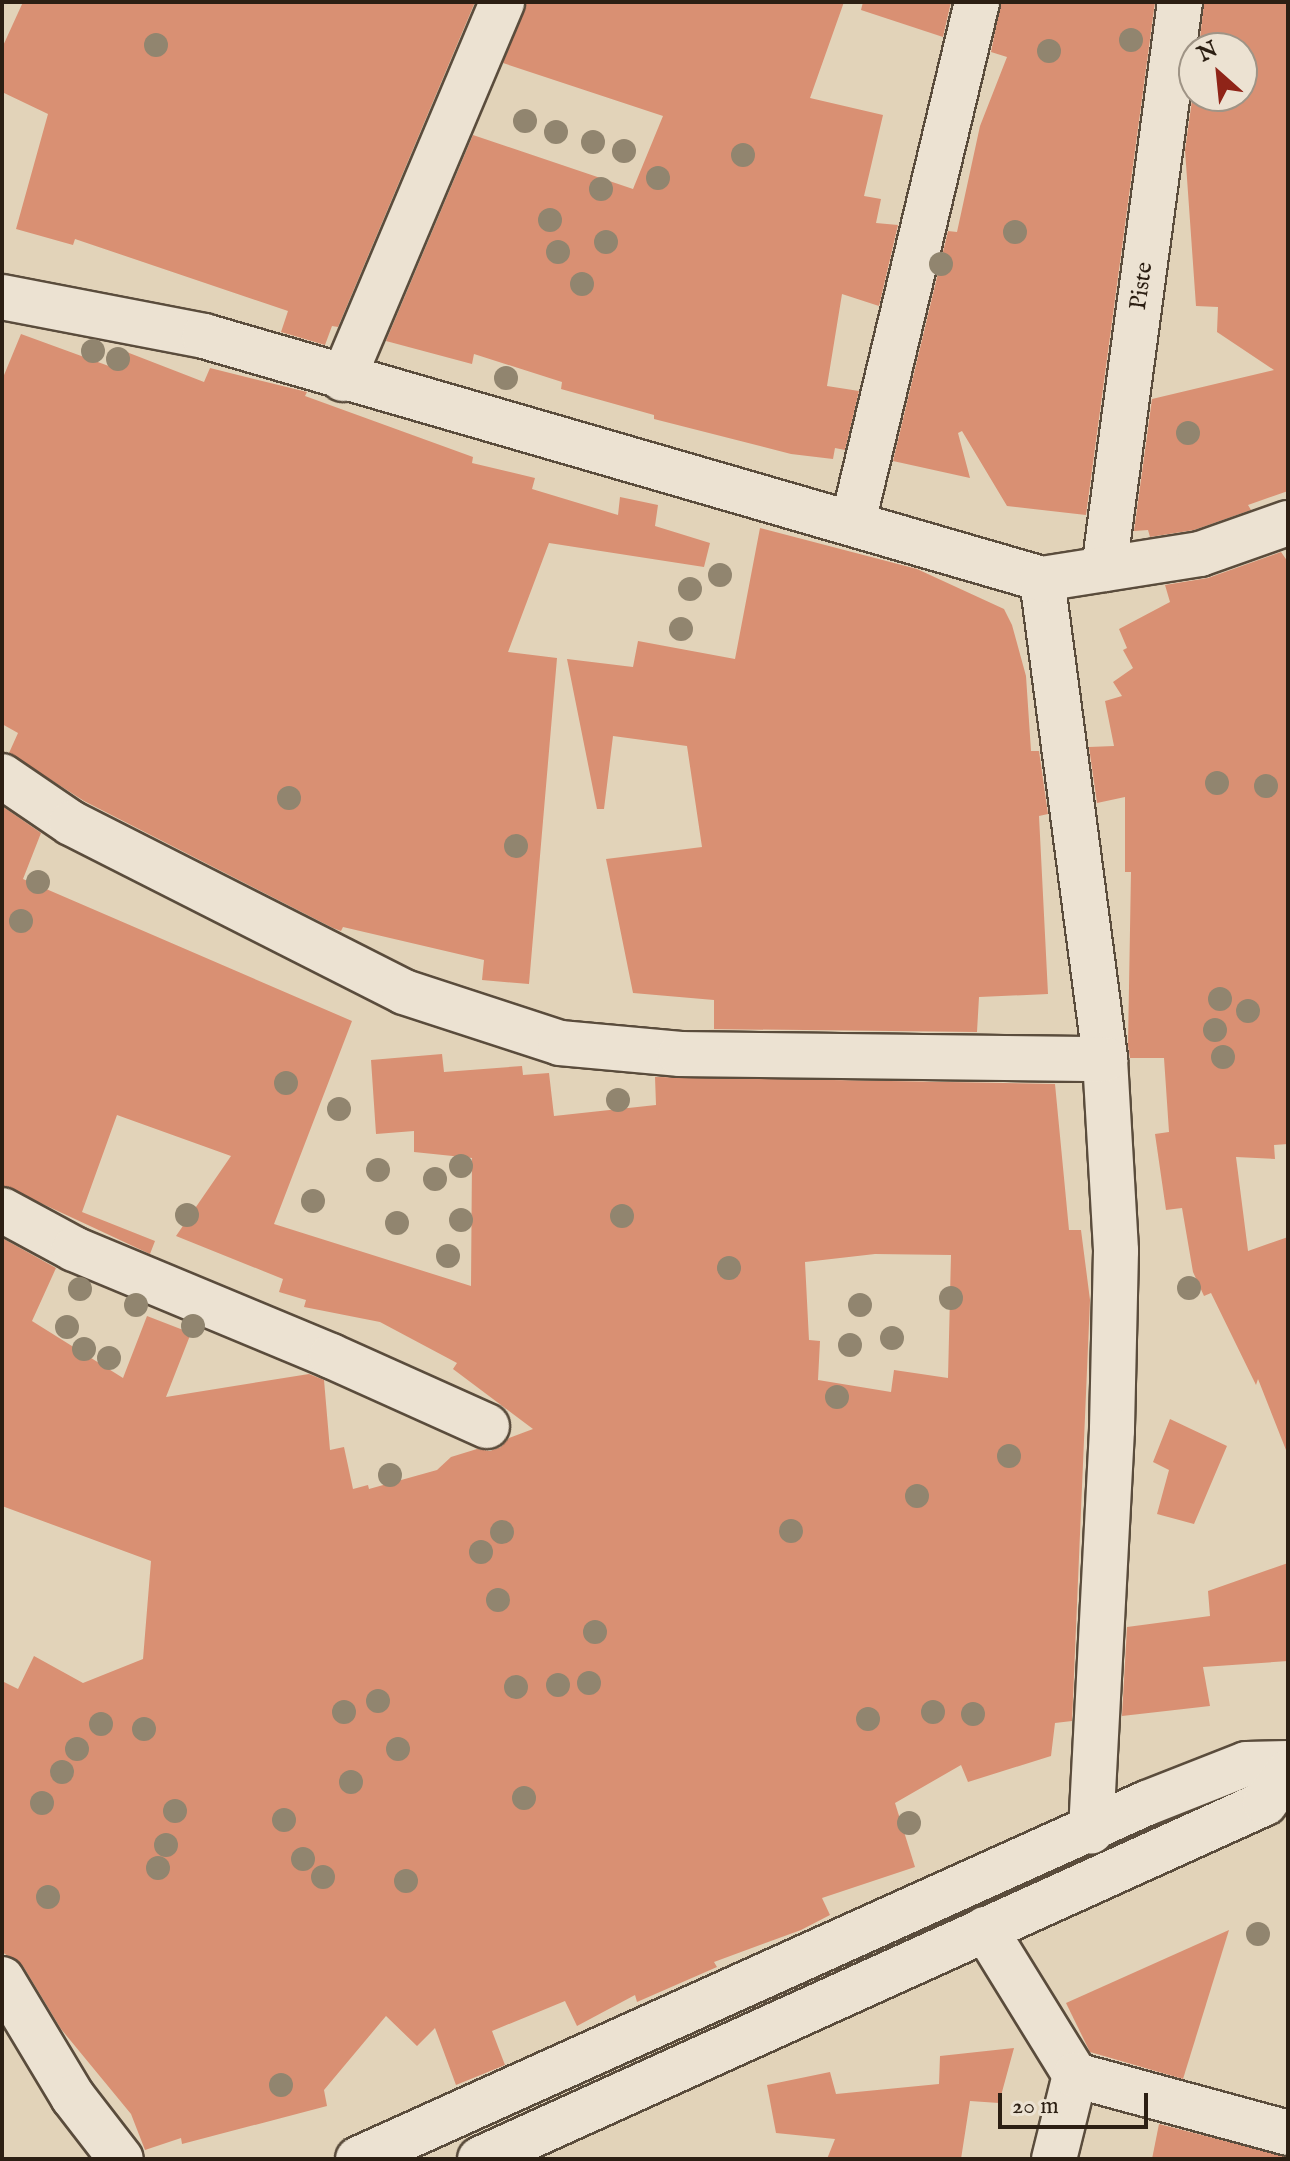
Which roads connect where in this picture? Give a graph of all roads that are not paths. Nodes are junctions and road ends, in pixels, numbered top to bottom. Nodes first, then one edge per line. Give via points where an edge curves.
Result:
1 (502, 2) edge
2 (977, 2) edge
3 (1180, 2) edge
4 (2, 297) edge
5 (343, 379) junction
6 (853, 522) junction
7 (1288, 523) edge
8 (1104, 569) junction
9 (1042, 579) junction
10 (2, 776) edge
11 (1105, 1059) junction
12 (2, 1210) edge
13 (487, 1426) dead end
14 (1288, 1763) edge
15 (1288, 1772) edge
16 (1091, 1831) junction
17 (985, 1929) junction
18 (2, 1979) edge
19 (1075, 2075) junction
20 (1288, 2133) edge
21 (121, 2159) edge
22 (358, 2159) edge
23 (480, 2159) edge
24 (1054, 2159) edge

1 - 5 street
2 - 6 street
3 - 8 street, Piste
4 - 5 street via 204,336
5 - 6 street
6 - 9 street
7 - 8 street via 1200,554
8 - 9 street
9 - 11 street
10 - 11 street via 71,823 404,992 560,1043 680,1054
11 - 16 street via 1116,1266
12 - 13 street via 74,1249
14 - 16 street via 1246,1764
15 - 17 street via 1265,1803
16 - 22 street
17 - 19 street
17 - 23 street
18 - 21 street via 73,2097
19 - 20 street
19 - 24 street

